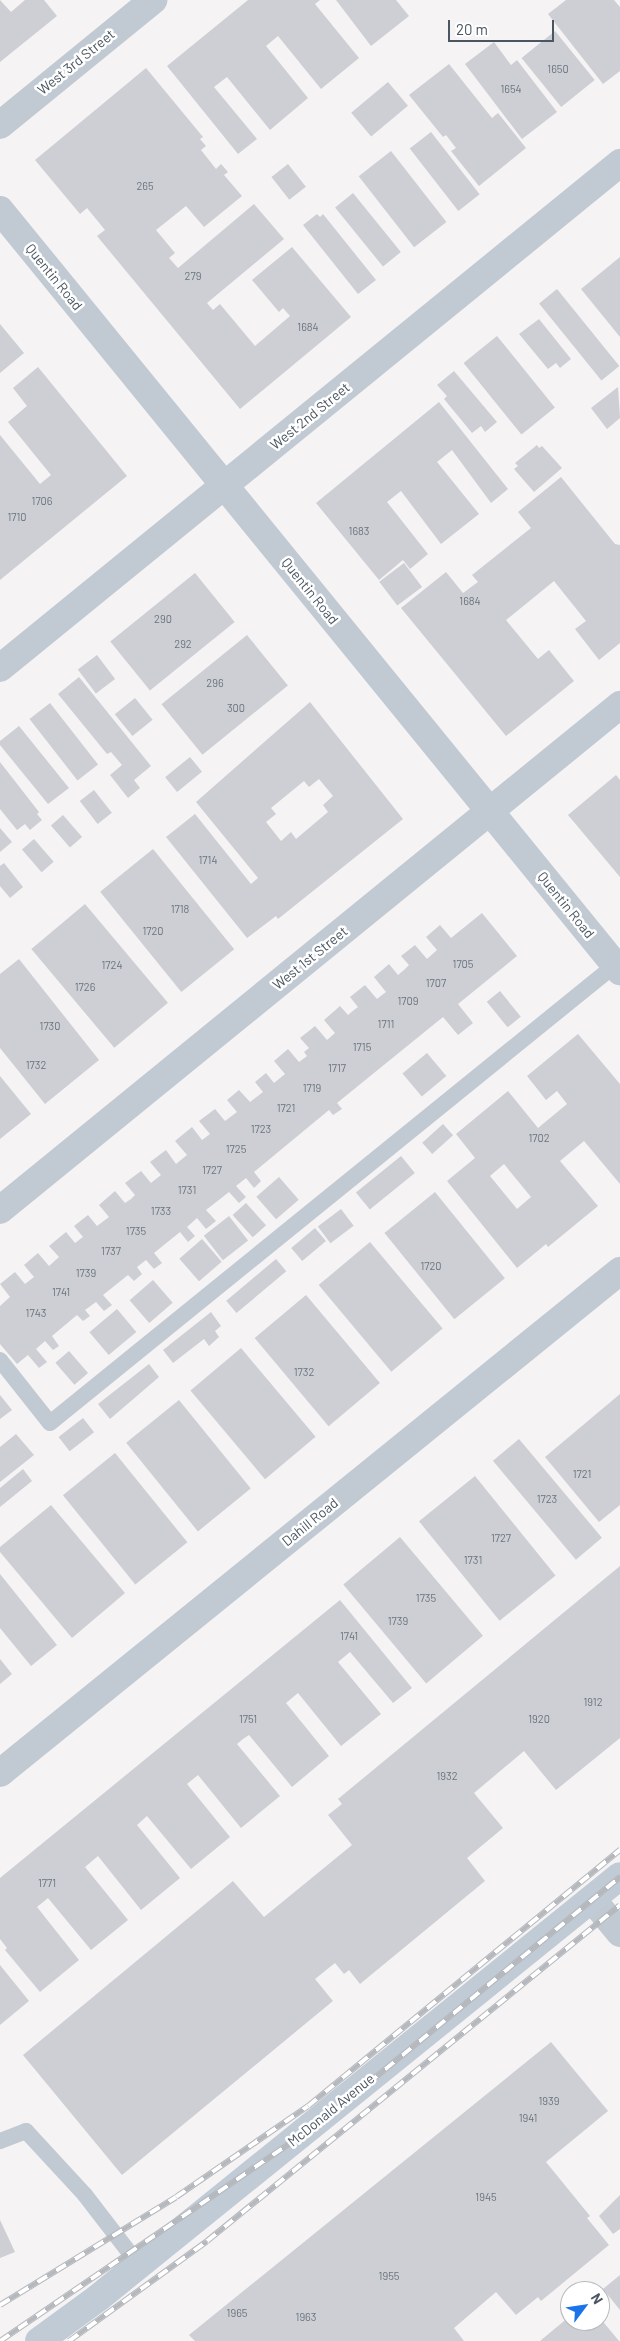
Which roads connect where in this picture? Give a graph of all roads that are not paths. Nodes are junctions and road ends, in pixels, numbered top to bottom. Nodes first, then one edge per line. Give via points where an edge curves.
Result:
1 (153, 0) edge
2 (0, 125) edge
3 (620, 163) edge
4 (0, 210) edge
5 (224, 486) junction
6 (0, 668) edge
7 (620, 705) edge
8 (490, 811) junction
9 (617, 968) edge
10 (0, 1210) edge
11 (620, 1271) edge
12 (0, 1360) edge
13 (0, 1773) edge
14 (620, 1876) edge
15 (592, 1899) junction
16 (620, 1933) edge
17 (0, 2141) edge
18 (139, 2265) junction
19 (39, 2341) edge

1 - 2 street, West 3rd Street
3 - 5 street, West 2nd Street
4 - 5 street, Quentin Road
5 - 6 street, West 2nd Street
5 - 8 street, Quentin Road
7 - 8 street, West 1st Street
8 - 9 street, Quentin Road
8 - 10 street, West 1st Street
9 - 12 lane via 50,1422
11 - 13 street, Dahill Road
14 - 15 main road, McDonald Avenue
15 - 16 street
15 - 18 main road, McDonald Avenue
17 - 18 lane via 26,2131 84,2195
18 - 19 main road, McDonald Avenue

